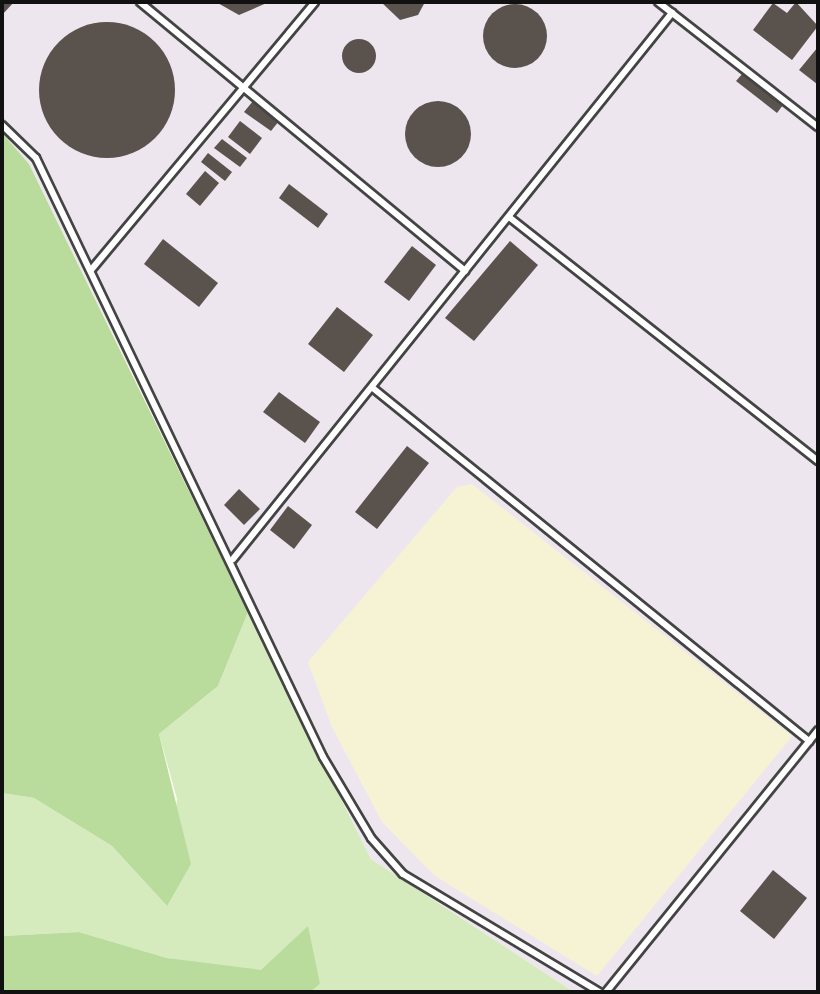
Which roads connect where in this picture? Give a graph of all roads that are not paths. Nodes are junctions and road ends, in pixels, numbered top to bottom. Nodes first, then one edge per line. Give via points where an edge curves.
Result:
1 (141, 2) edge
2 (314, 2) edge
3 (658, 2) edge
4 (672, 13) junction
5 (245, 88) junction
6 (2, 125) edge
7 (818, 127) edge
8 (509, 217) junction
9 (91, 270) junction
10 (465, 271) junction
11 (374, 389) junction
12 (818, 461) edge
13 (233, 559) junction
14 (818, 730) edge
15 (809, 741) junction
16 (599, 992) edge
17 (606, 992) edge

1 - 5 lane
2 - 5 lane
3 - 4 lane
4 - 7 lane
4 - 8 lane
5 - 9 lane
5 - 10 lane
6 - 9 lane via 36,158
8 - 10 lane
8 - 12 lane
9 - 13 lane
10 - 11 lane
11 - 13 lane
11 - 15 lane
13 - 16 lane via 323,757 371,838 403,874
14 - 15 lane
15 - 17 lane

